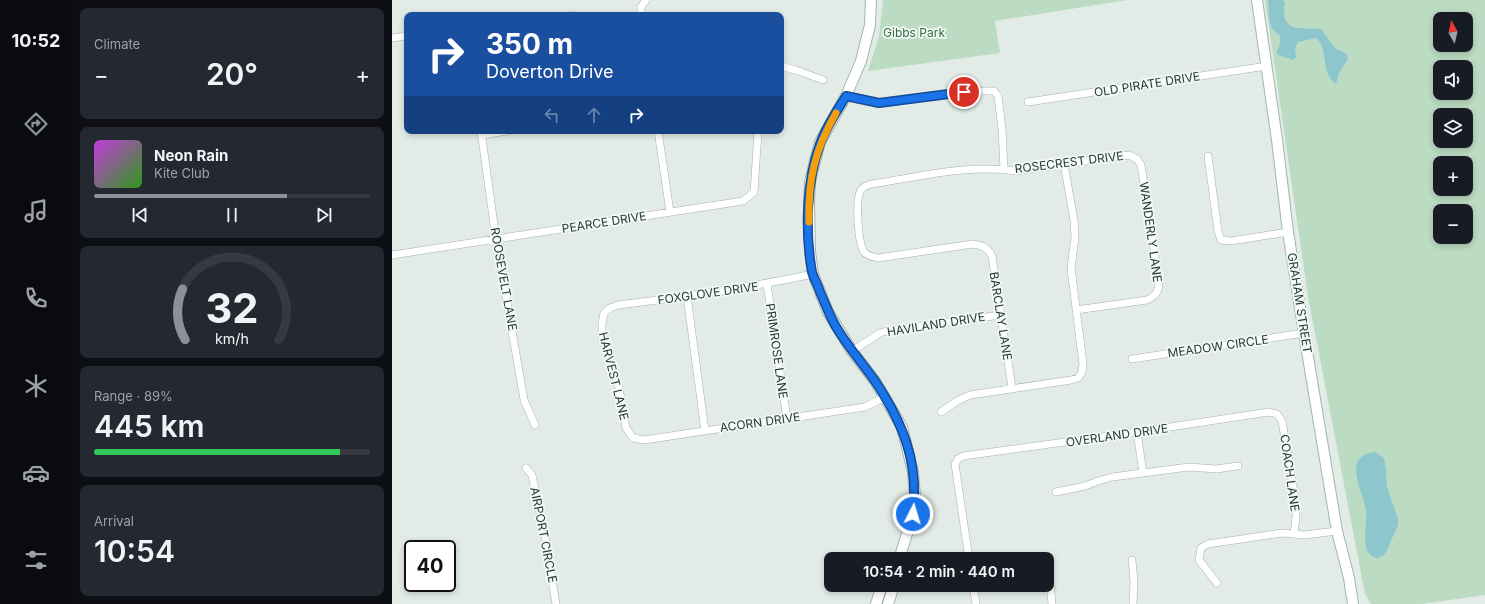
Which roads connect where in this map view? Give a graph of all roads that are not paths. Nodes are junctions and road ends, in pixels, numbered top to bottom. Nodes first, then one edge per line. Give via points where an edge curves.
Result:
1 (646, 0) edge
2 (871, 0) edge
3 (1257, 0) edge
4 (641, 12) edge
5 (404, 36) edge
6 (392, 38) edge
7 (1267, 66) junction
8 (784, 67) edge
9 (823, 80) dead end
10 (846, 96) junction
11 (1028, 102) dead end
12 (482, 134) edge
13 (658, 134) edge
14 (758, 134) edge
15 (1208, 156) dead end
16 (1137, 159) joint
17 (1064, 164) junction
18 (1004, 169) junction
19 (670, 212) junction
20 (1288, 232) junction
21 (496, 239) junction
22 (984, 246) joint
23 (392, 254) edge
24 (813, 274) junction
25 (767, 284) junction
26 (687, 296) junction
27 (1076, 310) junction
28 (604, 313) joint
29 (1001, 315) junction
30 (1304, 333) junction
31 (852, 351) junction
32 (1132, 359) dead end
33 (1012, 388) junction
34 (885, 397) junction
35 (941, 412) dead end
36 (1277, 414) joint
37 (787, 418) junction
38 (535, 425) dead end
39 (705, 431) junction
40 (1137, 432) junction
41 (633, 438) joint
42 (1238, 466) dead end
43 (526, 468) dead end
44 (1143, 473) junction
45 (1056, 492) dead end
46 (1338, 531) junction
47 (1294, 534) junction
48 (901, 552) edge
49 (968, 552) edge
50 (1132, 560) dead end
51 (1217, 583) dead end
52 (880, 592) edge
53 (892, 592) edge
54 (974, 592) edge
55 (1051, 592) edge
56 (556, 604) edge
57 (876, 604) edge
58 (888, 604) edge
59 (976, 604) edge
60 (1052, 604) edge
61 (1133, 604) edge
62 (1353, 604) edge

1 - 4 street
2 - 10 street via 870,25 861,61
3 - 7 street, GRAHAM STREET
5 - 6 street
7 - 11 street, OLD PIRATE DRIVE
7 - 20 street, GRAHAM STREET
8 - 9 street
10 - 18 street via 879,103 974,91 994,91 998,96 1001,114
10 - 24 street via 820,142 810,182 809,231
12 - 21 street, ROOSEVELT LANE
13 - 19 street
14 - 19 street, PEARCE DRIVE via 754,192 743,201
15 - 20 street via 1221,240 1230,241
16 - 17 street, ROSECREST DRIVE via 1129,155
16 - 27 street, WANDERLY LANE via 1141,165 1159,290 1147,300
17 - 18 street, ROSECREST DRIVE via 1016,171
17 - 27 street via 1074,220 1075,237 1071,268
18 - 22 street, ROSECREST DRIVE via 978,168 866,185 860,191 857,200 860,242 864,252 869,256 878,258 973,244
19 - 21 street, PEARCE DRIVE
20 - 30 street, GRAHAM STREET
21 - 23 street, PEARCE DRIVE
21 - 38 street, ROOSEVELT LANE via 524,400
22 - 29 street, BARCLAY LANE via 992,256
24 - 25 street, FOXGLOVE DRIVE
24 - 31 street via 828,312
25 - 26 street, FOXGLOVE DRIVE
25 - 37 street, PRIMROSE LANE
26 - 28 street, FOXGLOVE DRIVE via 618,305
26 - 39 street
27 - 33 street via 1083,364 1078,378
28 - 41 street, HARVEST LANE via 602,336 619,388 626,428
29 - 31 street, HAVILAND DRIVE via 890,330 880,333
29 - 33 street, BARCLAY LANE
30 - 32 street, MEADOW CIRCLE
30 - 46 street, GRAHAM STREET
31 - 34 street
33 - 35 street via 970,395
34 - 37 street, ACORN DRIVE via 865,407
34 - 48 street via 902,427 913,472 913,514
36 - 40 street, OVERLAND DRIVE via 1269,412
36 - 47 street, COACH LANE via 1282,421 1296,504
37 - 39 street, ACORN DRIVE
39 - 41 street, ACORN DRIVE via 644,440
40 - 44 street
40 - 49 street, OVERLAND DRIVE via 962,456 955,464
42 - 44 street via 1216,469 1189,467
43 - 56 street, AIRPORT CIRCLE via 532,475
44 - 45 street via 1098,480 1085,486
46 - 47 street
46 - 62 street, GRAHAM STREET
47 - 51 street via 1282,533 1208,544 1201,548 1199,560
50 - 61 street
52 - 57 street
53 - 58 street
54 - 59 street
55 - 60 street

